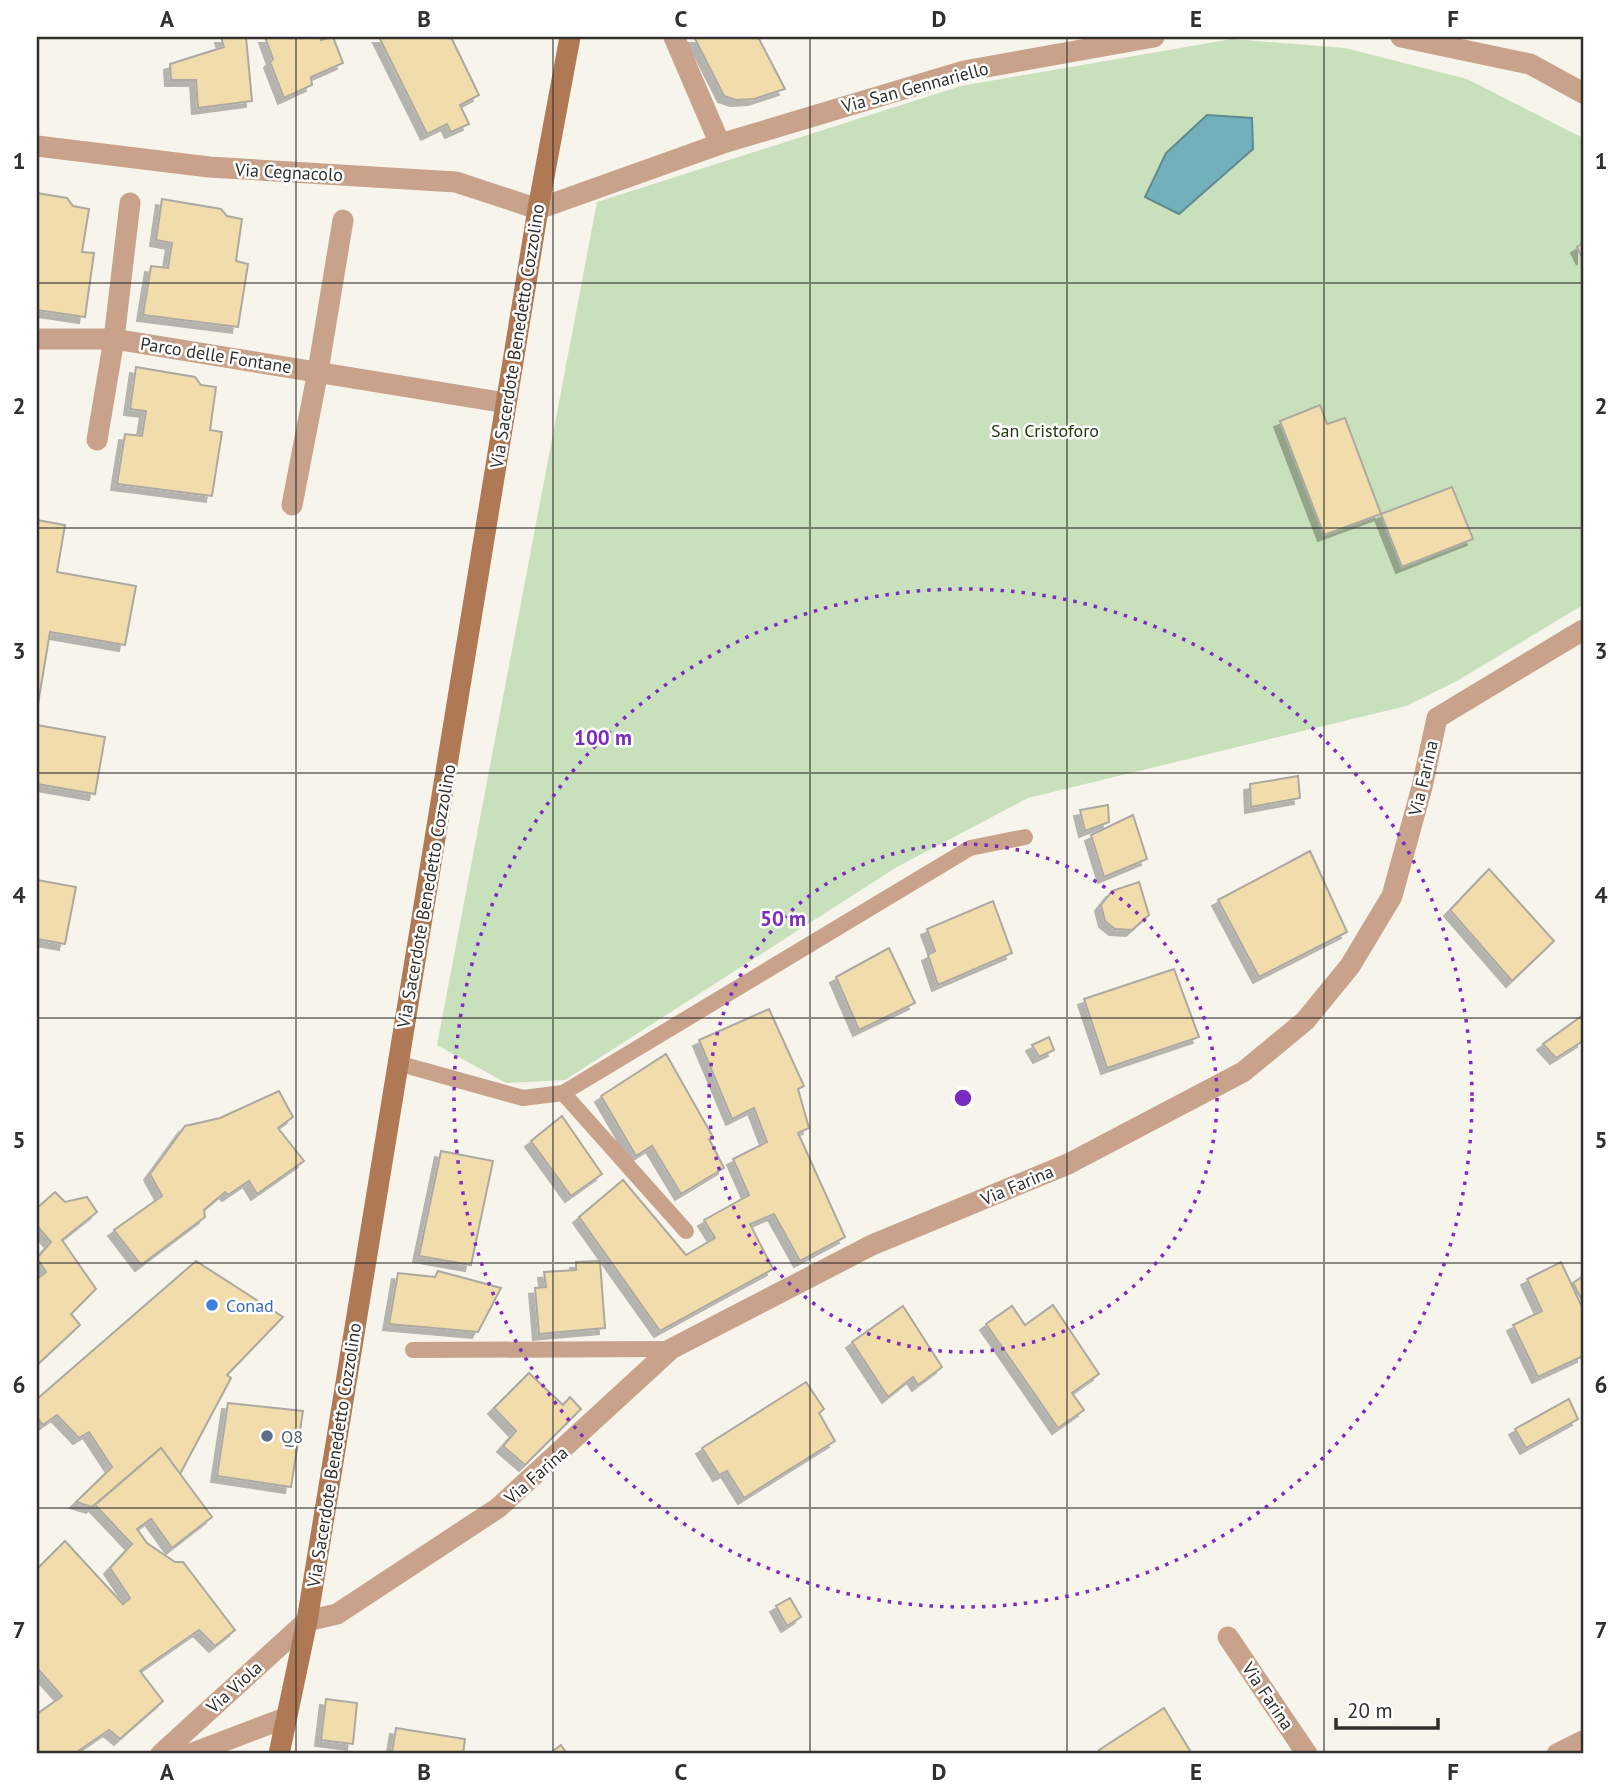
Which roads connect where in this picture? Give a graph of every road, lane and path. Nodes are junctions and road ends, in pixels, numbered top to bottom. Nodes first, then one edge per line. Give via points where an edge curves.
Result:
1 (570, 37) edge
2 (674, 37) edge
3 (1154, 37) edge
4 (1401, 37) edge
5 (1583, 93) edge
6 (720, 144) junction
7 (37, 146) edge
8 (130, 204) dead end
9 (537, 209) junction
10 (343, 220) dead end
11 (37, 339) edge
12 (114, 339) junction
13 (318, 372) junction
14 (506, 403) junction
15 (97, 440) dead end
16 (292, 505) dead end
17 (1583, 630) edge
18 (1025, 836) dead end
19 (397, 1063) junction
20 (563, 1093) junction
21 (686, 1231) dead end
22 (671, 1349) junction
23 (412, 1350) dead end
24 (307, 1621) junction
25 (1228, 1637) dead end
26 (285, 1718) junction
27 (1583, 1741) edge
28 (161, 1754) edge
29 (190, 1754) edge
30 (279, 1754) edge
31 (1307, 1754) edge
32 (1557, 1754) edge

1 - 9 main road, Via Sacerdote Benedetto Cozzolino
2 - 6 street
3 - 6 street, Via San Gennariello via 964,71
4 - 5 street via 1530,64
6 - 9 street, Via San Gennariello
7 - 9 street, Via Cegnacolo via 209,167 456,181
8 - 12 street
9 - 14 main road, Via Sacerdote Benedetto Cozzolino
10 - 13 street
11 - 12 street, Parco delle Fontane
12 - 13 street, Parco delle Fontane
12 - 15 street
13 - 14 street, Parco delle Fontane
13 - 16 street
14 - 19 main road, Via Sacerdote Benedetto Cozzolino
17 - 22 street, Via Farina via 1437,718 1392,896 1350,966 1305,1021 1243,1072 1068,1164 872,1245
18 - 20 lane via 970,848
19 - 20 lane via 523,1098
19 - 24 main road, Via Sacerdote Benedetto Cozzolino
20 - 21 lane
22 - 23 lane
22 - 24 street, Via Farina via 498,1508 337,1614
24 - 26 main road, Via Sacerdote Benedetto Cozzolino
24 - 28 street, Via Viola
25 - 31 street, Via Farina
26 - 29 street, Via Viola
26 - 30 main road, Via Sacerdote Benedetto Cozzolino
27 - 32 street

